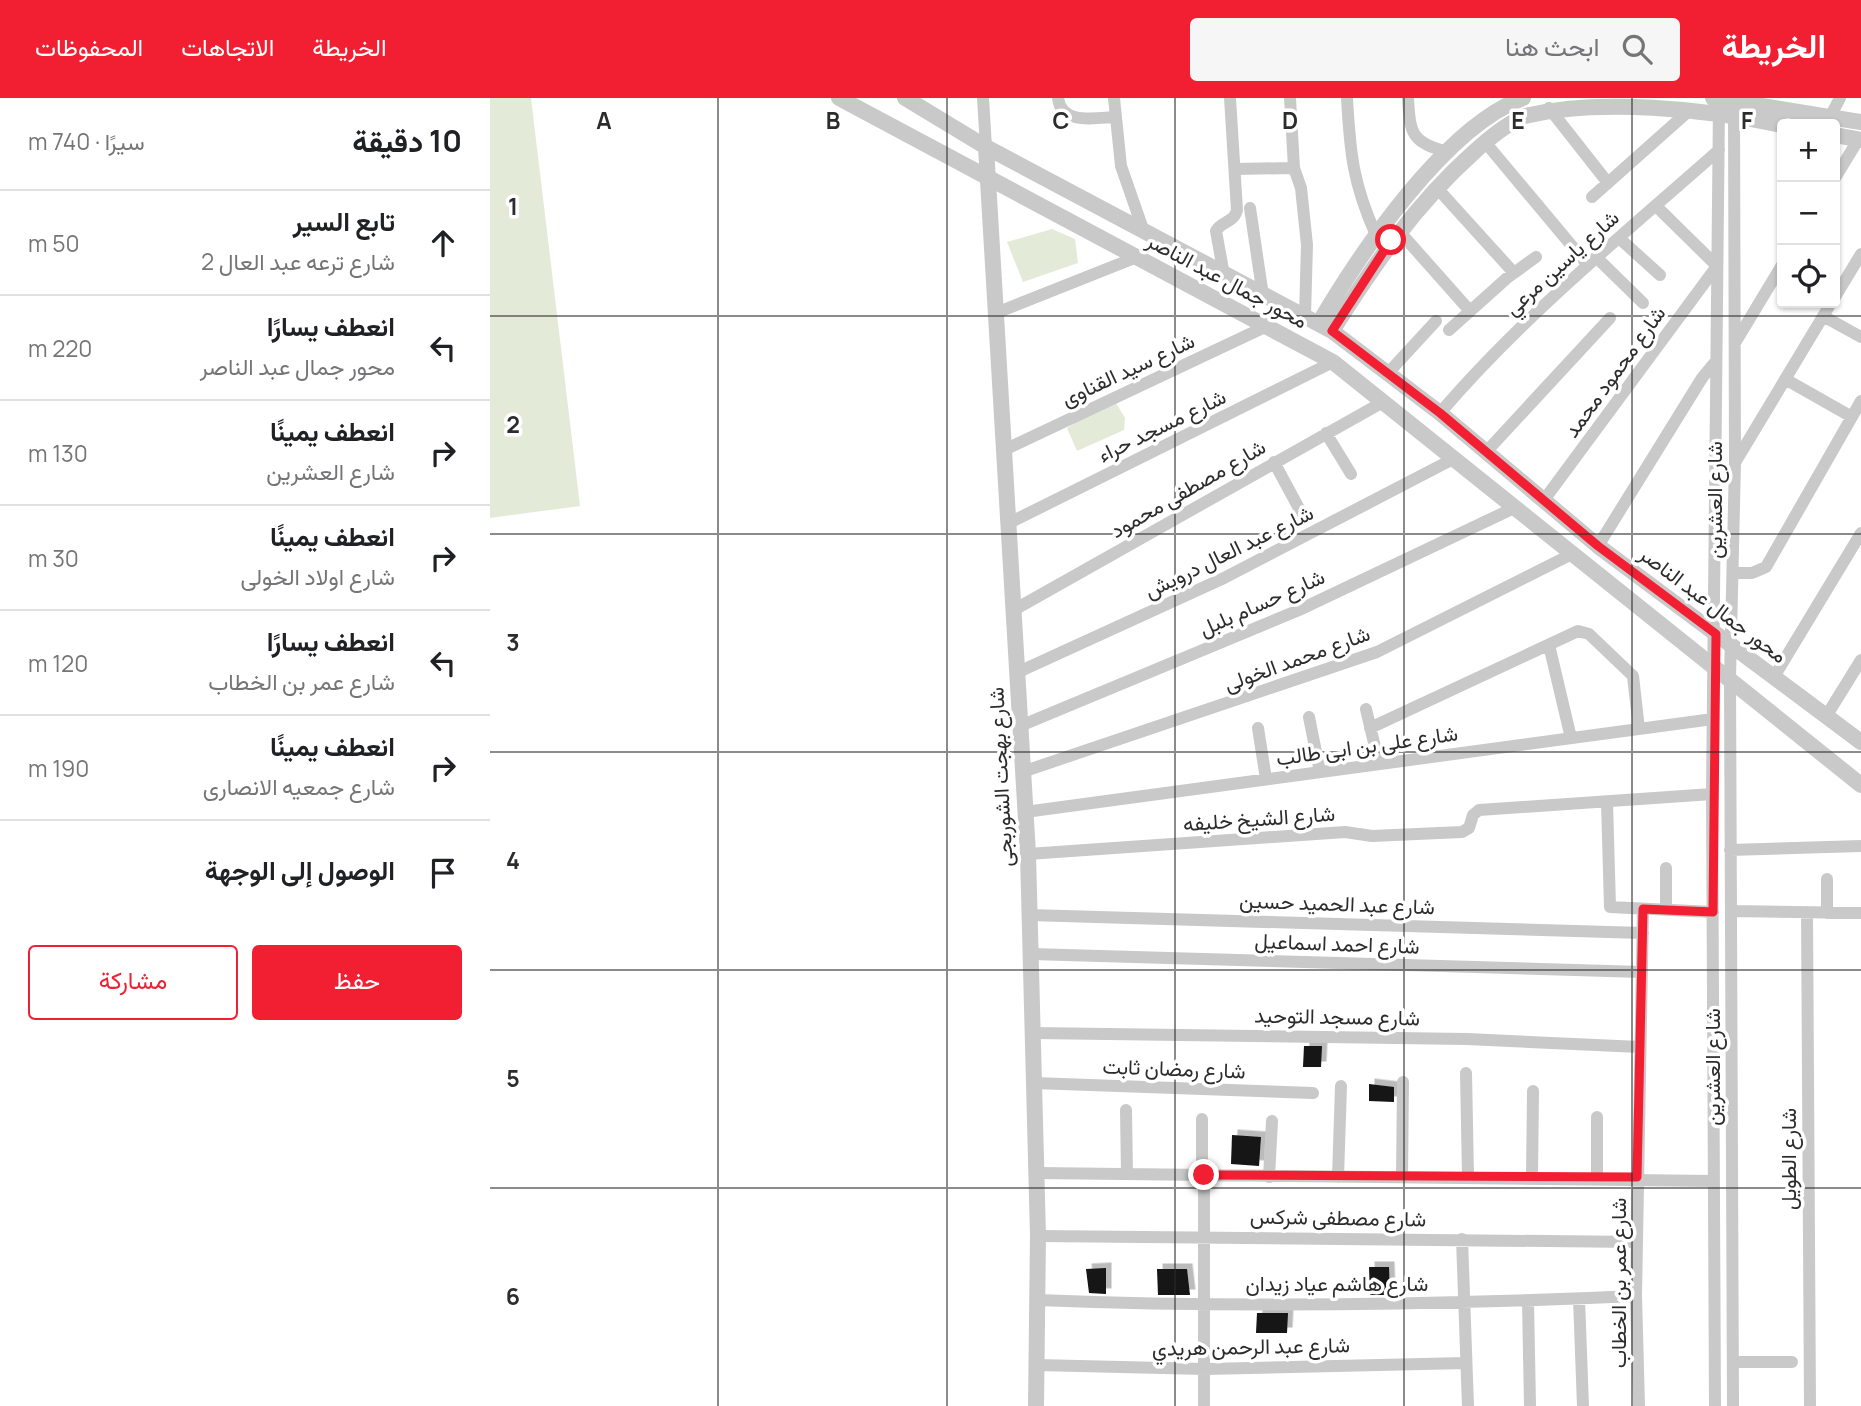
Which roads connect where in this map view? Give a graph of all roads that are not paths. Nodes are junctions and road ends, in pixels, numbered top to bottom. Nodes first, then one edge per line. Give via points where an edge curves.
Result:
1 (839, 98) edge
2 (906, 98) edge
3 (982, 98) edge
4 (1058, 98) edge
5 (1114, 98) edge
6 (1230, 98) edge
7 (1290, 98) edge
8 (1347, 98) edge
9 (1408, 98) edge
10 (1523, 98) edge
11 (1840, 98) edge
12 (1725, 103) edge
13 (1497, 104) edge
14 (1549, 108) junction
15 (1691, 109) junction
16 (1114, 117) junction
17 (1830, 117) junction
18 (1861, 122) edge
19 (1777, 123) edge
20 (1840, 136) edge
21 (1859, 140) edge
22 (1485, 142) junction
23 (986, 147) junction
24 (1718, 150) junction
25 (1448, 152) junction
26 (1294, 167) junction
27 (1235, 169) junction
28 (1840, 170) edge
29 (990, 181) junction
30 (1608, 183) junction
31 (1437, 188) junction
32 (1592, 197) dead end
33 (1656, 206) junction
34 (1250, 208) dead end
35 (1399, 231) junction
36 (1144, 232) junction
37 (1376, 234) junction
38 (1619, 238) junction
39 (1861, 254) edge
40 (1137, 257) junction
41 (1536, 257) dead end
42 (1592, 261) junction
43 (1717, 266) junction
44 (1514, 273) junction
45 (1777, 273) edge
46 (1224, 275) junction
47 (1660, 275) dead end
48 (1840, 289) edge
49 (1263, 296) junction
50 (1643, 303) dead end
51 (1828, 308) edge
52 (1470, 311) junction
53 (996, 313) junction
54 (1824, 316) junction
55 (1610, 318) dead end
56 (1436, 321) dead end
57 (1319, 323) junction
58 (1269, 325) junction
59 (1449, 330) dead end
60 (1861, 337) edge
61 (1735, 343) junction
62 (1716, 361) junction
63 (1333, 362) junction
64 (1388, 373) junction
65 (1785, 379) junction
66 (1861, 401) edge
67 (1383, 402) junction
68 (1440, 413) junction
69 (1852, 417) junction
70 (1326, 433) junction
71 (1004, 450) junction
72 (1486, 452) junction
73 (1455, 458) junction
74 (1274, 462) junction
75 (1735, 462) junction
76 (1351, 474) dead end
77 (1544, 500) junction
78 (1516, 507) junction
79 (1303, 514) dead end
80 (1007, 524) junction
81 (1861, 533) edge
82 (1598, 546) junction
83 (1572, 554) junction
84 (1734, 573) junction
85 (1012, 611) junction
86 (1716, 634) junction
87 (1549, 645) junction
88 (1732, 645) junction
89 (1861, 660) edge
90 (1713, 665) junction
91 (1016, 673) junction
92 (1774, 677) junction
93 (1730, 678) junction
94 (1366, 709) dead end
95 (1827, 715) junction
96 (1310, 717) dead end
97 (1713, 719) junction
98 (1020, 726) junction
99 (1258, 728) dead end
100 (1370, 728) junction
101 (1639, 729) junction
102 (1571, 738) junction
103 (1861, 742) edge
104 (1379, 764) junction
105 (1022, 772) junction
106 (1320, 772) junction
107 (1266, 779) junction
108 (1861, 785) edge
109 (1712, 794) junction
110 (1607, 802) junction
111 (1025, 812) junction
112 (1861, 846) edge
113 (1730, 849) junction
114 (1028, 854) junction
115 (1666, 868) dead end
116 (1827, 878) dead end
117 (1643, 909) junction
118 (1666, 910) junction
119 (1731, 911) junction
120 (1713, 912) junction
121 (1807, 912) junction
122 (1828, 913) junction
123 (1861, 913) edge
124 (1029, 915) junction
125 (1643, 933) junction
126 (1031, 954) junction
127 (1642, 972) junction
128 (1033, 1033) junction
129 (1640, 1047) junction
130 (1466, 1073) dead end
131 (1404, 1082) dead end
132 (1034, 1083) junction
133 (1341, 1086) dead end
134 (1534, 1091) dead end
135 (1313, 1093) dead end
136 (1126, 1111) dead end
137 (1597, 1116) dead end
138 (1202, 1119) dead end
139 (1272, 1121) dead end
140 (1037, 1173) junction
141 (1127, 1174) junction
142 (1203, 1175) junction
143 (1468, 1176) junction
144 (1269, 1177) junction
145 (1338, 1177) junction
146 (1402, 1177) junction
147 (1532, 1177) junction
148 (1597, 1177) junction
149 (1637, 1177) junction
150 (1714, 1181) junction
151 (1038, 1236) junction
152 (1204, 1236) junction
153 (1462, 1239) junction
154 (1637, 1242) junction
155 (1636, 1296) junction
156 (1579, 1299) junction
157 (1038, 1300) junction
158 (1528, 1301) junction
159 (1204, 1303) junction
160 (1464, 1303) junction
161 (1733, 1362) junction
162 (1792, 1362) dead end
163 (1466, 1363) junction
164 (1037, 1365) junction
165 (1205, 1369) junction
166 (1036, 1406) edge
167 (1204, 1406) edge
168 (1468, 1406) edge
169 (1530, 1406) edge
170 (1583, 1406) edge
171 (1639, 1406) edge
172 (1715, 1406) edge
173 (1733, 1406) edge
174 (1810, 1406) edge

1 - 29 street, محور جمال عبد الناصر
2 - 23 street, محور جمال عبد الناصر
3 - 23 street
4 - 16 street via 1062,110 1076,118
5 - 16 street
6 - 27 street
7 - 26 street
8 - 37 street via 1350,162
9 - 25 street via 1415,137
10 - 13 street
11 - 17 street
12 - 15 street
12 - 17 street
12 - 19 street
12 - 24 street, شارع العشرين
12 - 61 street, شارع العشرين
13 - 25 street
14 - 15 street via 1619,103
14 - 22 street via 1522,117
14 - 30 street
15 - 30 street
16 - 36 street via 1121,166
17 - 18 street
20 - 21 street
21 - 28 street
22 - 31 street
22 - 42 street
23 - 29 street, شارع بهجت الشوربجى
23 - 36 street, محور جمال عبد الناصر
24 - 33 street, شارع ياسين مرعي
24 - 43 street, شارع العشرين
25 - 37 street
26 - 27 street
26 - 57 street via 1301,188
27 - 46 street via 1236,214 1216,231
29 - 40 street, محور جمال عبد الناصر
29 - 53 street, شارع بهجت الشوربجى
30 - 32 street
31 - 35 street
31 - 44 street
33 - 38 street, شارع ياسين مرعي
33 - 43 street
34 - 49 street
35 - 52 street
35 - 57 street
36 - 46 street, محور جمال عبد الناصر
37 - 57 street
38 - 42 street, شارع ياسين مرعي
38 - 47 street
39 - 48 street
40 - 53 street
40 - 58 street, محور جمال عبد الناصر
41 - 44 street
42 - 50 street
42 - 68 street, شارع ياسين مرعي via 1485,360
43 - 62 street, شارع العشرين
43 - 77 street, شارع محمود محمد
44 - 52 street
45 - 61 street
46 - 49 street, محور جمال عبد الناصر
49 - 57 street, محور جمال عبد الناصر
51 - 54 street
52 - 59 street
53 - 71 street, شارع بهجت الشوربجى
54 - 60 street
54 - 65 street
55 - 72 street
56 - 64 street
57 - 64 street, محور جمال عبد الناصر
58 - 63 street, محور جمال عبد الناصر
58 - 71 street, شارع سيد القناوى
61 - 75 street, شارع العشرين
62 - 82 street
62 - 86 street, شارع العشرين
63 - 67 street, محور جمال عبد الناصر
63 - 80 street, شارع مسجد حراء
64 - 68 street, محور جمال عبد الناصر
65 - 69 street
65 - 75 street
66 - 69 street
67 - 70 street, شارع مصطفى محمود
67 - 73 street, محور جمال عبد الناصر
68 - 72 street, محور جمال عبد الناصر
69 - 84 street via 1766,567
70 - 74 street, شارع مصطفى محمود
70 - 76 street
71 - 80 street, شارع بهجت الشوربجى
72 - 77 street, محور جمال عبد الناصر
73 - 78 street, محور جمال عبد الناصر
73 - 91 street, شارع عبد العال درويش via 1224,578
74 - 79 street
74 - 85 street, شارع مصطفى محمود
75 - 84 street, شارع العشرين
77 - 82 street, محور جمال عبد الناصر
78 - 83 street, محور جمال عبد الناصر
78 - 98 street, شارع حسام بلبل via 1299,610
80 - 85 street, شارع بهجت الشوربجى
81 - 92 street
82 - 86 street, محور جمال عبد الناصر
83 - 90 street, محور جمال عبد الناصر
83 - 105 street, شارع محمد الخولى via 1377,652
84 - 88 street, شارع العشرين
85 - 91 street, شارع بهجت الشوربجى
86 - 88 street, محور جمال عبد الناصر
86 - 90 street, شارع العشرين
87 - 100 street
87 - 101 street via 1578,631 1589,634 1633,676
87 - 102 street
88 - 92 street, محور جمال عبد الناصر
88 - 93 street, شارع العشرين
89 - 95 street
90 - 93 street, محور جمال عبد الناصر
90 - 97 street, شارع العشرين
91 - 98 street, شارع بهجت الشوربجى
92 - 95 street, محور جمال عبد الناصر
93 - 108 street, محور جمال عبد الناصر
93 - 113 street, شارع العشرين
94 - 100 street
95 - 103 street, محور جمال عبد الناصر
96 - 106 street
97 - 101 street, شارع على بن ابى طالب
97 - 109 street, شارع العشرين
98 - 105 street, شارع بهجت الشوربجى
99 - 107 street
100 - 104 street
101 - 102 street, شارع على بن ابى طالب
102 - 104 street, شارع على بن ابى طالب
104 - 106 street, شارع على بن ابى طالب
105 - 111 street, شارع بهجت الشوربجى
106 - 107 street, شارع على بن ابى طالب
107 - 111 street, شارع على بن ابى طالب
109 - 110 street
109 - 120 street, شارع العشرين
110 - 114 street, شارع الشيخ خليفه via 1479,810 1462,832 1345,832
110 - 117 street via 1610,907
111 - 114 street, شارع بهجت الشوربجى
112 - 113 street
113 - 119 street, شارع العشرين
114 - 124 street, شارع بهجت الشوربجى
115 - 118 street
116 - 122 street
117 - 118 street
117 - 125 street, شارع عمر بن الخطاب
118 - 120 street
119 - 121 street
119 - 161 street, شارع العشرين
120 - 150 street, شارع العشرين
121 - 122 street
121 - 174 street, شارع الطويل
122 - 123 street
124 - 125 street, شارع عبد الحميد حسين
124 - 126 street, شارع بهجت الشوربجى
125 - 127 street, شارع عمر بن الخطاب
126 - 127 street, شارع احمد اسماعيل
126 - 128 street, شارع بهجت الشوربجى
127 - 129 street, شارع عمر بن الخطاب
128 - 129 street, شارع مسجد التوحيد via 1467,1038
128 - 132 street, شارع بهجت الشوربجى
129 - 149 street, شارع عمر بن الخطاب
130 - 143 street
131 - 146 street
132 - 135 street, شارع رمضان ثابت
132 - 140 street, شارع بهجت الشوربجى
133 - 145 street
134 - 147 street
136 - 141 street
137 - 148 street
138 - 142 street
139 - 144 street
140 - 141 street
140 - 151 street, شارع بهجت الشوربجى
141 - 142 street
142 - 144 street
142 - 152 street
143 - 146 street
143 - 147 street
144 - 145 street
145 - 146 street
147 - 148 street
148 - 149 street
149 - 150 street
149 - 154 street, شارع عمر بن الخطاب
150 - 172 street, شارع العشرين
151 - 152 street, شارع مصطفى شركس
151 - 157 street, شارع بهجت الشوربجى
152 - 153 street, شارع مصطفى شركس
152 - 159 street
153 - 154 street, شارع مصطفى شركس
153 - 160 street
154 - 155 street, شارع عمر بن الخطاب
155 - 156 street, شارع هاشم عياد زيدان
155 - 171 street, شارع عمر بن الخطاب
156 - 158 street, شارع هاشم عياد زيدان
156 - 170 street
157 - 159 street, شارع هاشم عياد زيدان
157 - 164 street, شارع بهجت الشوربجى
158 - 160 street, شارع هاشم عياد زيدان
158 - 169 street
159 - 160 street, شارع هاشم عياد زيدان
159 - 165 street
160 - 163 street
161 - 162 street
161 - 173 street, شارع العشرين
163 - 165 street, شارع عبد الرحمن هريدي
163 - 168 street
164 - 165 street, شارع عبد الرحمن هريدي
164 - 166 street, شارع بهجت الشوربجى
165 - 167 street

